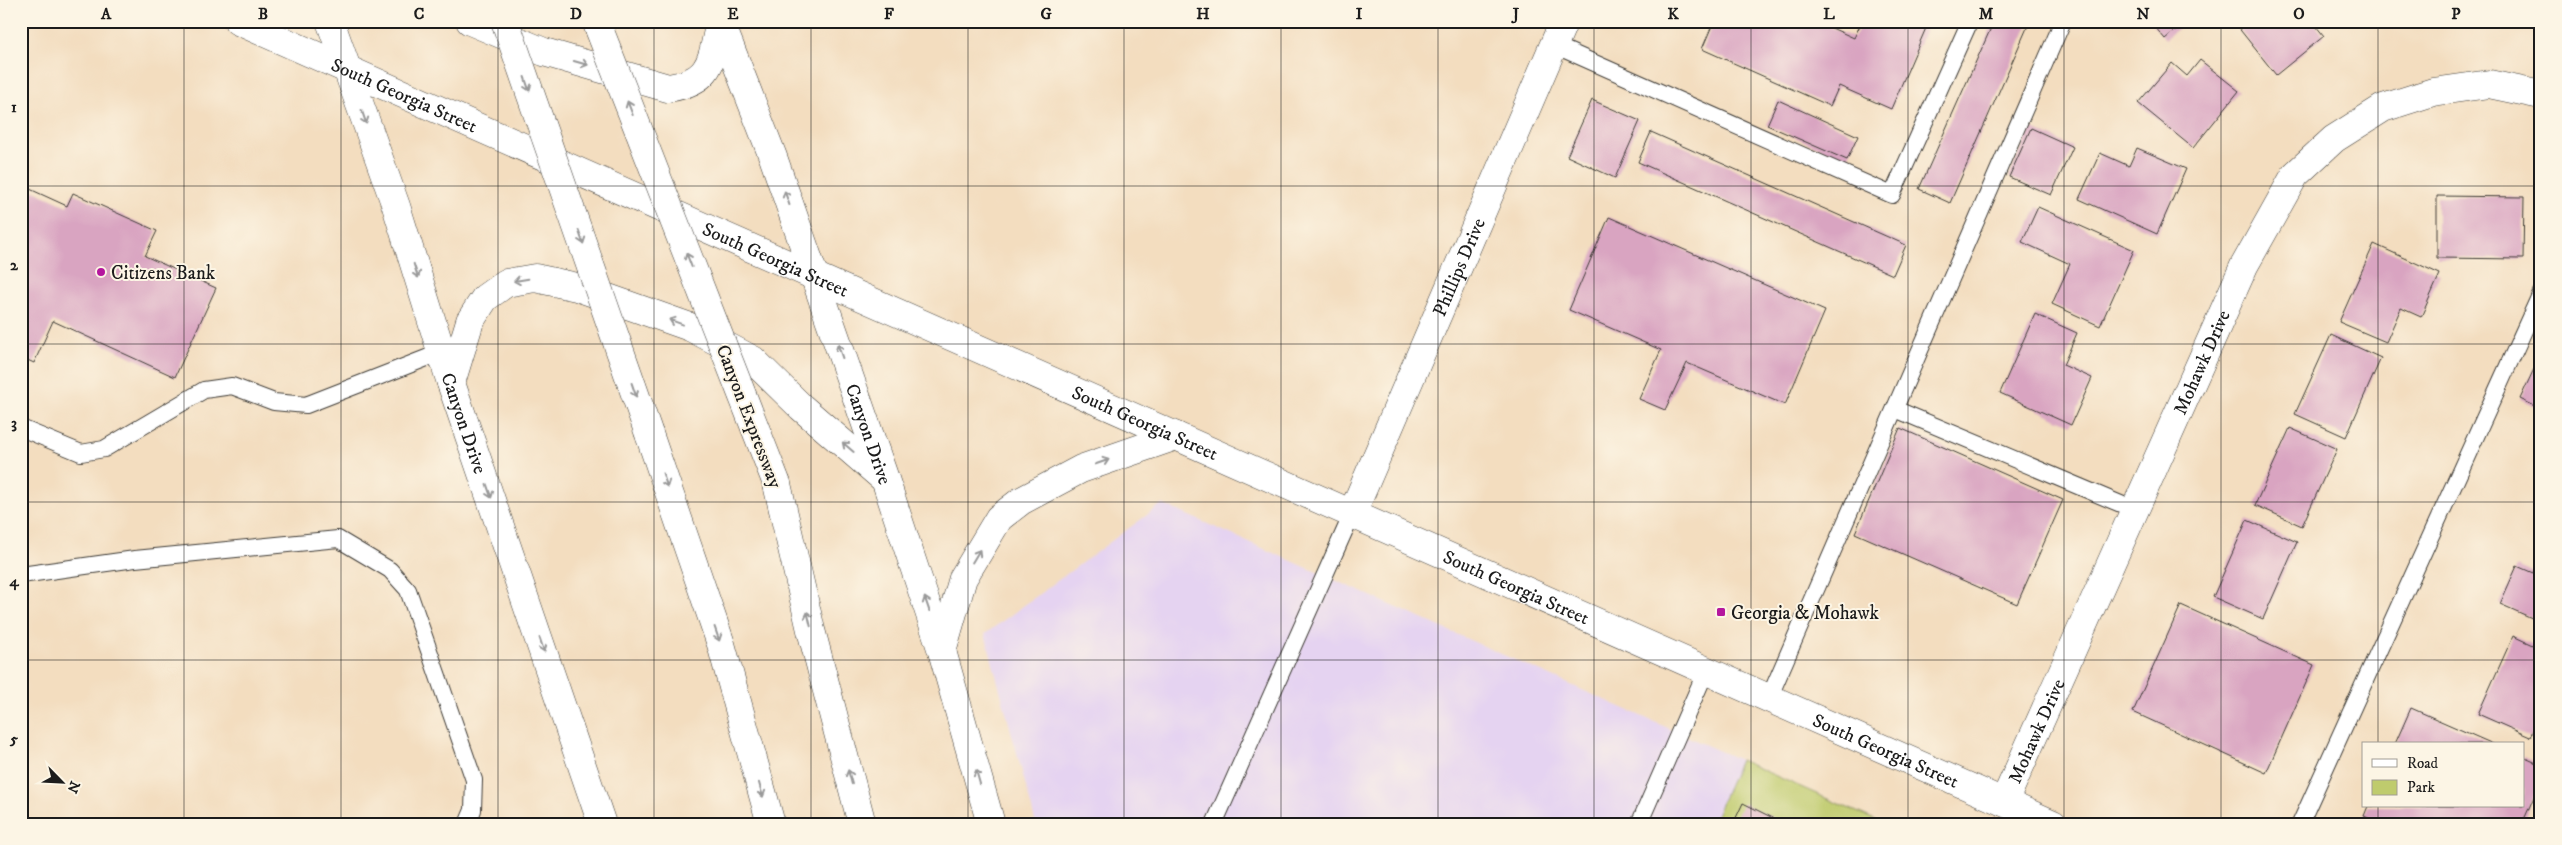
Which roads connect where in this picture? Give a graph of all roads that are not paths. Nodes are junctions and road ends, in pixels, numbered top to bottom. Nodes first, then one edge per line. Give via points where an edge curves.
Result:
1 (238, 21) edge
2 (330, 21) edge
3 (470, 21) edge
4 (505, 21) edge
5 (596, 21) edge
6 (720, 21) edge
7 (1970, 21) edge
8 (2063, 21) edge
9 (1559, 33) edge
10 (348, 70) junction
11 (2541, 95) edge
12 (813, 276) junction
13 (2541, 293) edge
14 (442, 352) junction
15 (451, 383) junction
16 (1895, 409) junction
17 (21, 428) edge
18 (1176, 436) junction
19 (885, 479) junction
20 (2135, 510) junction
21 (1352, 514) junction
22 (21, 575) edge
23 (942, 651) junction
24 (1706, 671) junction
25 (1769, 698) junction
26 (2004, 802) junction
27 (595, 819) edge
28 (467, 824) edge
29 (770, 824) edge
30 (862, 824) edge
31 (991, 824) edge
32 (1214, 824) edge
33 (1639, 824) edge
34 (2053, 824) edge
35 (2300, 824) edge

1 - 10 main road, South Georgia Street
2 - 10 main road, Canyon Drive
3 -> 6 main road via 544,52 668,88 700,78 708,65
4 -> 29 main road, bridge via 721,644
30 -> 5 main road, Canyon Expressway, bridge via 777,484
12 -> 6 main road, Canyon Drive via 773,158
7 - 9 lane via 1892,195
8 - 16 lane
9 - 21 main road, Phillips Drive
10 - 12 main road, South Georgia Street
10 -> 14 main road, Canyon Drive via 396,206
11 - 20 main road, Mohawk Drive via 2489,84 2433,92 2383,108 2334,139 2296,175 2244,266
12 - 18 main road, South Georgia Street
19 -> 12 main road, Canyon Drive
13 - 35 lane
14 - 15 main road, Canyon Drive
14 - 17 lane via 306,405 274,402 232,386 204,390 104,449 81,453
19 -> 15 main road via 801,407 753,360 690,327 577,287 535,278 506,283 485,298 470,321
15 -> 27 main road, Canyon Drive
16 - 20 lane
16 - 25 lane
18 - 21 main road, South Georgia Street
23 -> 18 main road via 963,578 999,518 1021,501 1081,469
23 -> 19 main road, Canyon Drive
20 - 26 main road, Mohawk Drive
21 - 24 main road, South Georgia Street
21 - 32 lane
22 - 28 lane via 135,559 338,539 390,570 408,590 474,780 473,810
31 -> 23 main road, Canyon Drive
24 - 25 main road, South Georgia Street
24 - 33 lane
25 - 26 main road, South Georgia Street
26 - 34 main road, South Georgia Street

